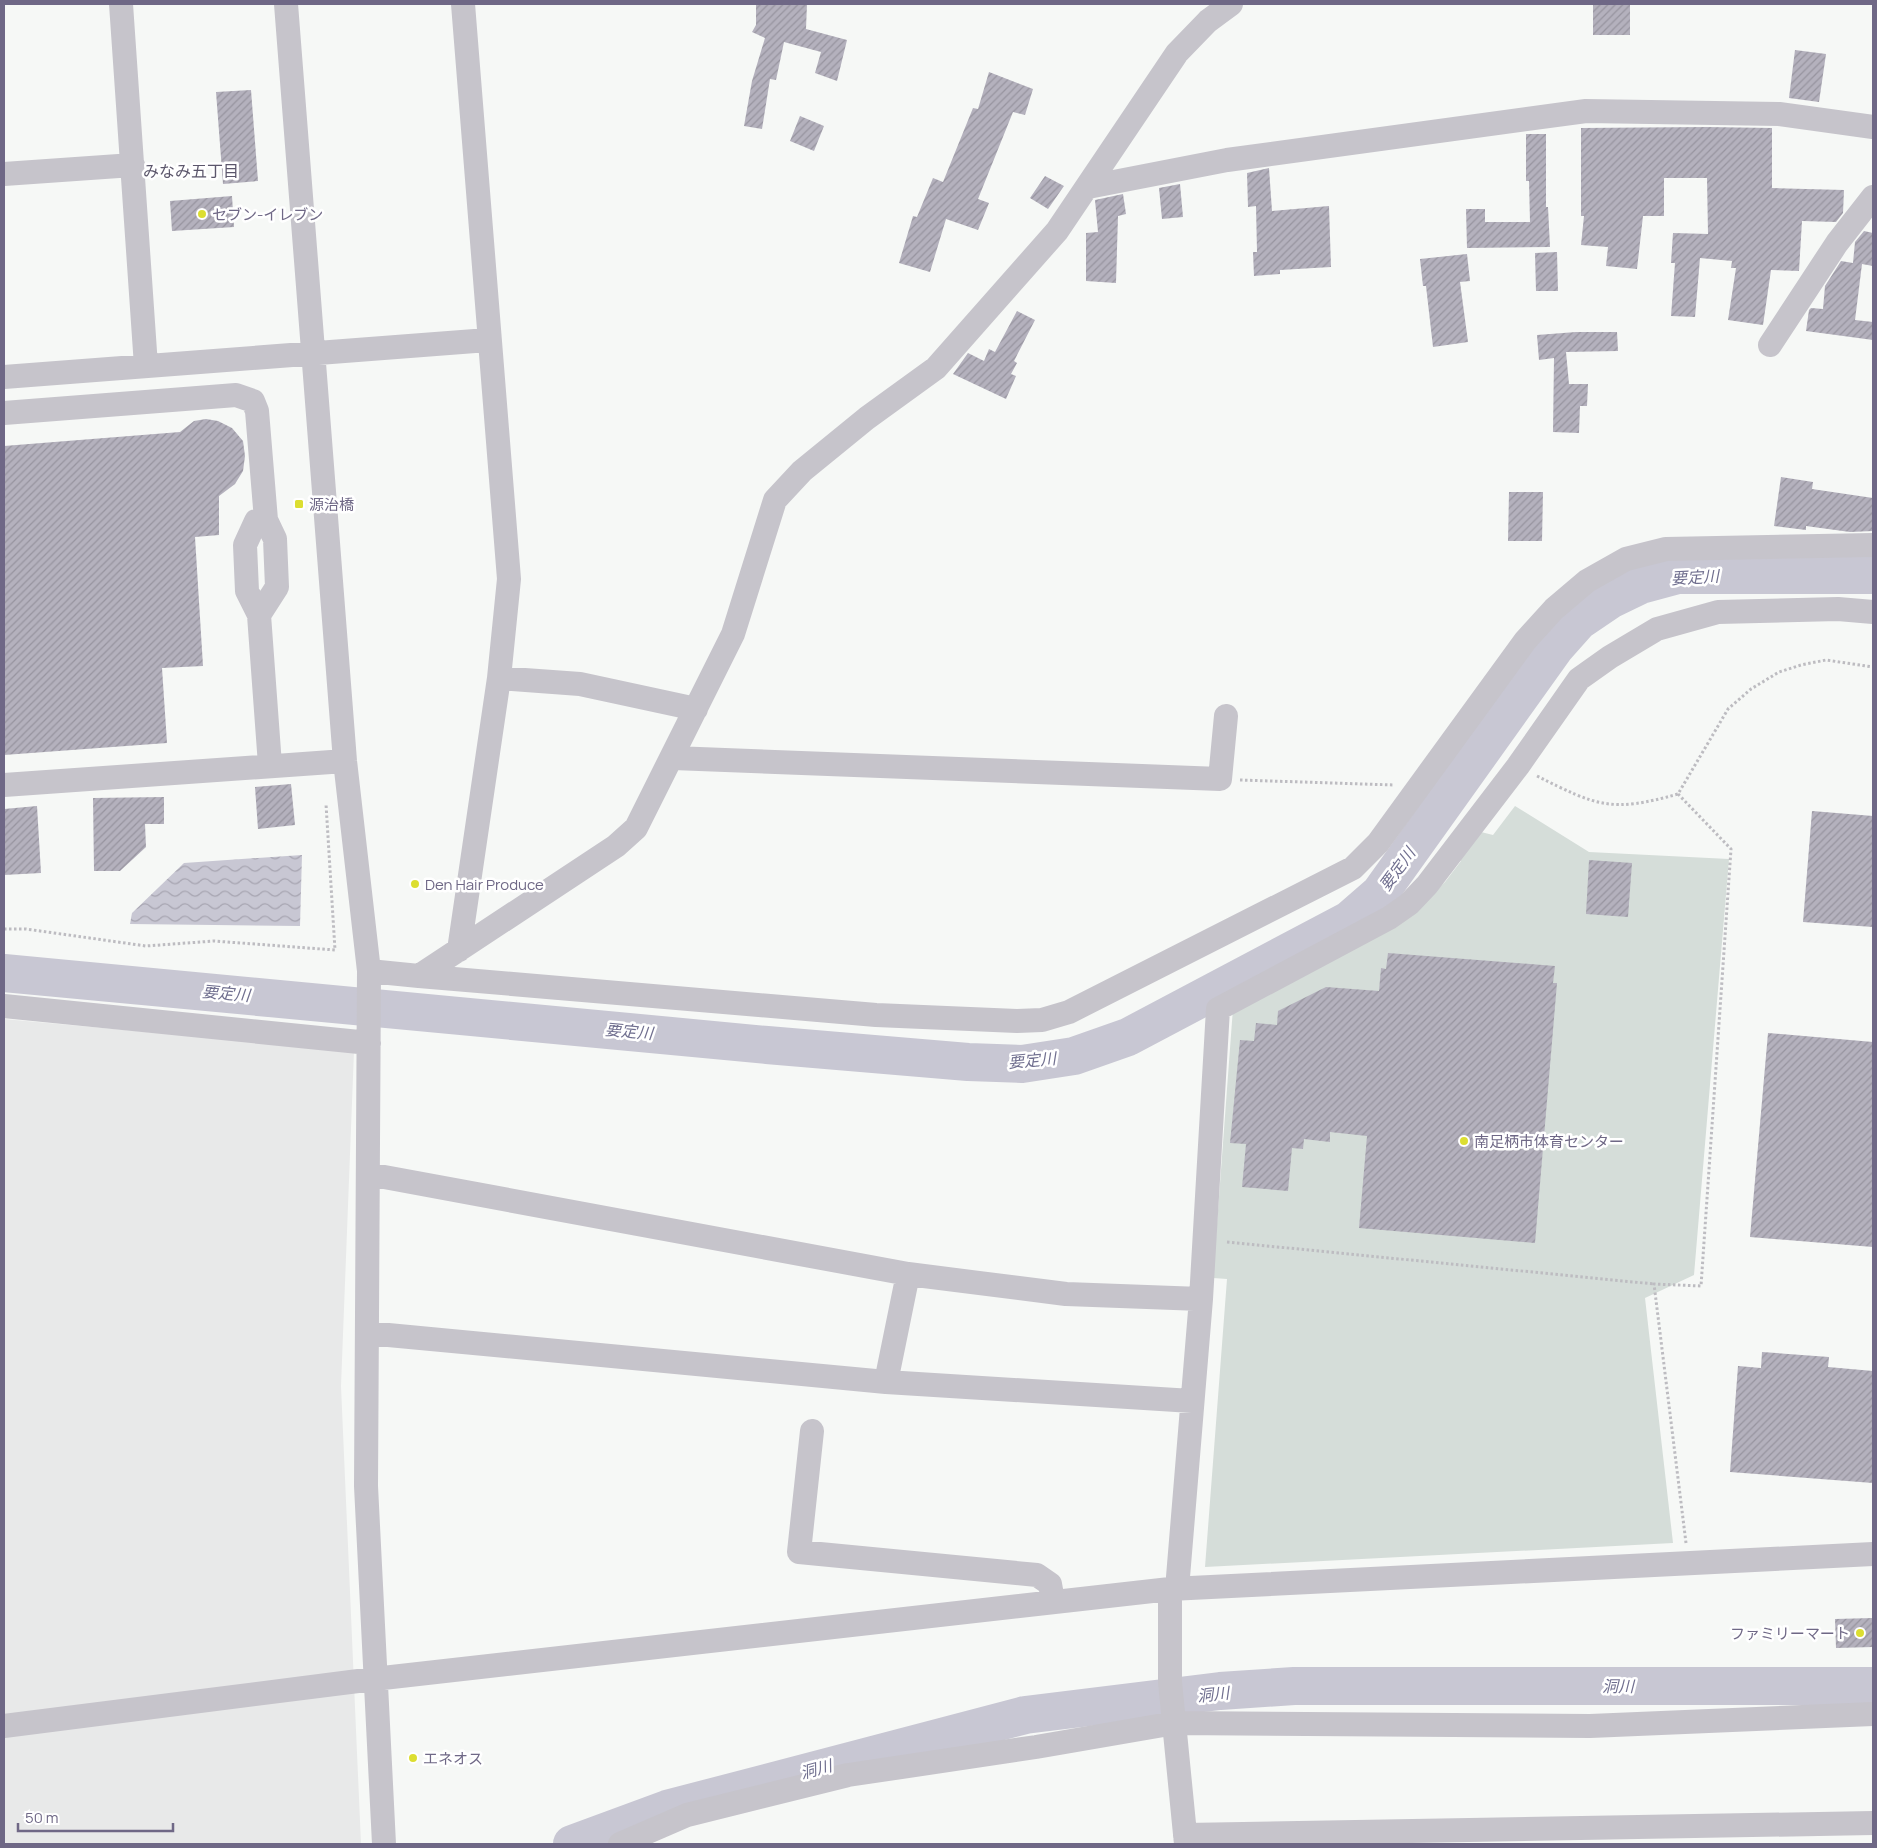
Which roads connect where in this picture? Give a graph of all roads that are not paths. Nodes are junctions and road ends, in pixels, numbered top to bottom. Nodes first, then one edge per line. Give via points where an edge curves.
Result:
1 (121, 4) edge
2 (286, 4) edge
3 (463, 4) edge
4 (1230, 4) edge
5 (1873, 128) edge
6 (132, 165) junction
7 (4, 174) edge
8 (1088, 187) junction
9 (1873, 197) edge
10 (488, 340) junction
11 (1770, 345) dead end
12 (313, 354) junction
13 (146, 366) junction
14 (4, 377) edge
15 (4, 413) edge
16 (1873, 545) edge
17 (1873, 612) edge
18 (499, 678) junction
19 (696, 709) junction
20 (1226, 716) dead end
21 (673, 758) junction
22 (345, 761) junction
23 (270, 765) junction
24 (4, 786) edge
25 (459, 950) junction
26 (369, 971) junction
27 (419, 976) junction
28 (4, 1006) edge
29 (369, 1043) junction
30 (368, 1174) junction
31 (908, 1274) junction
32 (1201, 1299) junction
33 (367, 1332) junction
34 (886, 1382) junction
35 (1192, 1401) junction
36 (812, 1431) dead end
37 (1873, 1554) edge
38 (1174, 1589) junction
39 (1053, 1601) junction
40 (374, 1679) junction
41 (1873, 1714) edge
42 (1175, 1718) junction
43 (4, 1726) edge
44 (1873, 1822) edge
45 (1186, 1840) edge
46 (384, 1844) edge
47 (620, 1844) edge

1 - 6 street
2 - 12 street
3 - 10 street
4 - 8 street via 1177,53
5 - 8 street via 1779,114 1586,111 1227,160
6 - 7 street
6 - 13 street
8 - 19 street via 1057,231 936,368 802,471 776,500 733,634
9 - 11 street via 1837,243
10 - 12 street
10 - 18 street via 509,579
12 - 13 street
12 - 22 street
13 - 14 street
15 - 23 street via 236,395 253,401 257,411 266,520 274,540 277,587 258,615
16 - 27 street via 1666,549 1626,559 1587,581 1554,609 1525,642 1378,843 1353,868 1070,1012 1042,1020 1017,1021 876,1015
17 - 32 street via 1838,609 1718,612 1657,629 1610,657 1579,679 1518,766 1409,904 1389,918 1218,1009
18 - 19 street via 580,684
18 - 25 street
19 - 21 street
20 - 21 street via 1220,779
21 - 25 street via 636,828 616,846
22 - 23 street
22 - 26 street
23 - 24 street
25 - 27 street
26 - 27 street
26 - 29 street
28 - 29 street
29 - 30 street
30 - 31 street
30 - 33 street
31 - 32 street via 1066,1294
31 - 34 street
32 - 35 street
33 - 34 street
33 - 40 street via 366,1486
34 - 35 street
35 - 38 street
36 - 39 street via 799,1552 1037,1575 1050,1584
37 - 38 street
38 - 39 street
38 - 42 street via 1170,1682
39 - 40 street
40 - 43 street
40 - 46 street
41 - 42 street via 1590,1726
42 - 45 street
42 - 47 street via 1036,1747 848,1775 687,1815
44 - 45 street

